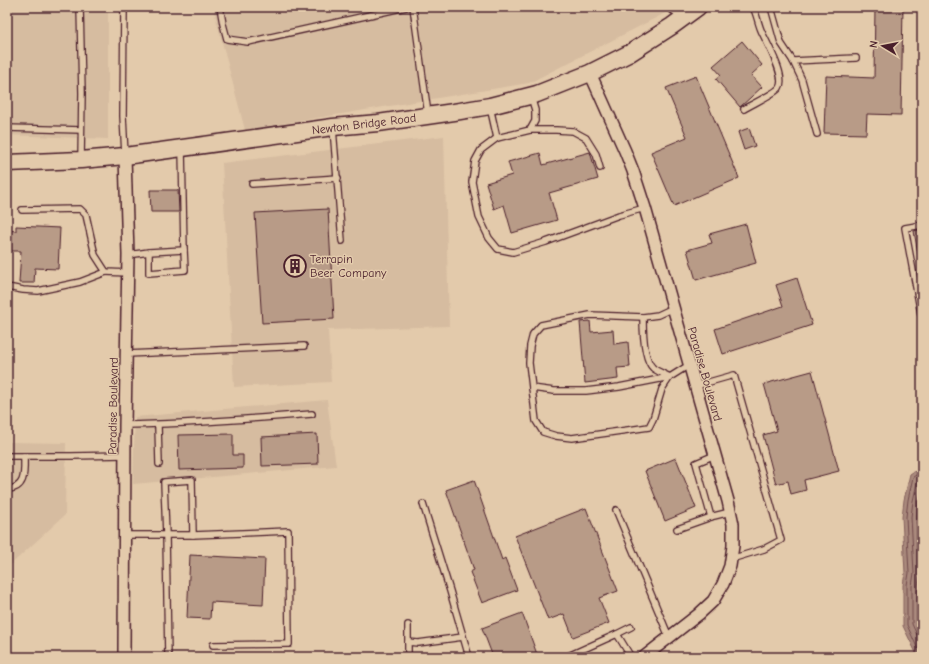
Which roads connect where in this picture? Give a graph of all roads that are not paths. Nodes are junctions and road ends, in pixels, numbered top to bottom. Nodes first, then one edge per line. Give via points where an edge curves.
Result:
1 (80, 7) edge
2 (124, 7) edge
3 (220, 7) edge
4 (406, 7) edge
5 (413, 7) edge
6 (668, 7) edge
7 (698, 7) edge
8 (753, 7) edge
9 (771, 7) edge
10 (684, 17) junction
11 (856, 58) dead end
12 (793, 61) junction
13 (590, 73) junction
14 (530, 95) junction
15 (490, 106) junction
16 (744, 108) dead end
17 (428, 116) junction
18 (333, 127) junction
19 (7, 128) edge
20 (81, 130) junction
21 (530, 130) junction
22 (817, 134) dead end
23 (497, 138) junction
24 (182, 148) junction
25 (125, 156) junction
26 (81, 160) junction
27 (7, 163) edge
28 (600, 168) dead end
29 (338, 178) junction
30 (252, 184) dead end
31 (645, 208) junction
32 (22, 210) dead end
33 (922, 225) edge
34 (342, 241) dead end
35 (184, 250) junction
36 (149, 252) junction
37 (128, 255) junction
38 (106, 272) junction
39 (128, 273) junction
40 (7, 287) edge
41 (673, 308) junction
42 (922, 314) edge
43 (643, 317) junction
44 (304, 346) dead end
45 (127, 354) junction
46 (689, 366) junction
47 (670, 377) junction
48 (695, 386) junction
49 (532, 388) junction
50 (312, 414) dead end
51 (125, 425) junction
52 (158, 425) junction
53 (125, 455) junction
54 (714, 455) junction
55 (7, 456) edge
56 (24, 456) junction
57 (159, 464) dead end
58 (7, 489) edge
59 (423, 504) dead end
60 (616, 510) dead end
61 (730, 512) junction
62 (711, 517) junction
63 (677, 529) dead end
64 (125, 535) junction
65 (166, 535) junction
66 (192, 535) junction
67 (731, 559) junction
68 (408, 625) dead end
69 (631, 627) dead end
70 (617, 634) junction
71 (463, 637) junction
72 (669, 637) junction
73 (408, 642) junction
74 (213, 645) dead end
75 (124, 657) edge
76 (168, 657) edge
77 (408, 657) edge
78 (469, 657) edge
79 (566, 657) edge
80 (631, 657) edge
81 (644, 657) edge

1 - 20 lane
2 - 25 lane
3 - 4 lane via 227,39 248,42
5 - 17 lane
6 - 10 lane
7 - 10 main road, Newton Bridge Road
8 - 16 lane via 777,64 781,81 779,88
9 - 12 lane via 781,44
10 - 13 main road, Newton Bridge Road via 630,53
11 - 12 lane
12 - 22 lane via 802,80
13 - 14 main road, Newton Bridge Road
13 - 31 street, Paradise Boulevard via 625,151
14 - 15 main road, Newton Bridge Road
14 - 21 lane via 535,120
15 - 17 main road, Newton Bridge Road
15 - 23 lane
17 - 18 main road, Newton Bridge Road
18 - 24 main road, Newton Bridge Road
18 - 29 lane
19 - 20 lane
20 - 26 lane
21 - 23 lane
21 - 28 lane via 573,131 586,138 596,154
23 - 31 lane via 481,150 475,161 472,182 479,217 498,249 513,252
24 - 25 main road, Newton Bridge Road
24 - 35 lane
25 - 26 main road, Newton Bridge Road
25 - 37 street, Paradise Boulevard
26 - 27 main road, Newton Bridge Road
29 - 30 lane
29 - 34 lane
31 - 41 street, Paradise Boulevard
32 - 38 lane via 80,209 86,215 95,255
33 - 42 lane via 906,228
35 - 36 lane
35 - 36 lane via 185,270 149,273
36 - 37 lane
37 - 39 street, Paradise Boulevard
38 - 39 lane
38 - 40 lane via 80,282 38,291
39 - 45 street, Paradise Boulevard
41 - 43 lane via 658,315
41 - 46 street, Paradise Boulevard
43 - 47 lane via 644,348 650,363 653,368
43 - 49 lane via 590,315 541,325 533,334 530,346
44 - 45 lane
45 - 51 street, Paradise Boulevard
46 - 47 lane
46 - 48 street, Paradise Boulevard
47 - 49 lane via 586,391
47 - 49 lane via 658,399 650,427 572,438 543,432 536,421
48 - 54 street, Paradise Boulevard
48 - 67 lane via 734,375 781,540 764,549
50 - 52 lane
51 - 52 lane
51 - 53 street, Paradise Boulevard
52 - 57 lane
53 - 56 lane
53 - 64 street, Paradise Boulevard
54 - 61 street, Paradise Boulevard
54 - 62 lane via 696,463
55 - 56 lane
56 - 58 lane via 22,482 18,487
59 - 71 lane
60 - 72 lane
61 - 62 lane
61 - 67 street, Paradise Boulevard via 734,546
62 - 63 lane
64 - 65 lane
64 - 75 street, Paradise Boulevard
65 - 66 lane
65 - 66 lane via 164,482 192,480
65 - 76 lane
66 - 74 lane via 288,531 289,644
67 - 72 street, Paradise Boulevard via 723,584 713,601
68 - 73 lane
69 - 70 lane
70 - 79 lane
70 - 80 lane
71 - 73 lane
71 - 78 lane
72 - 81 street, Paradise Boulevard
73 - 77 lane

